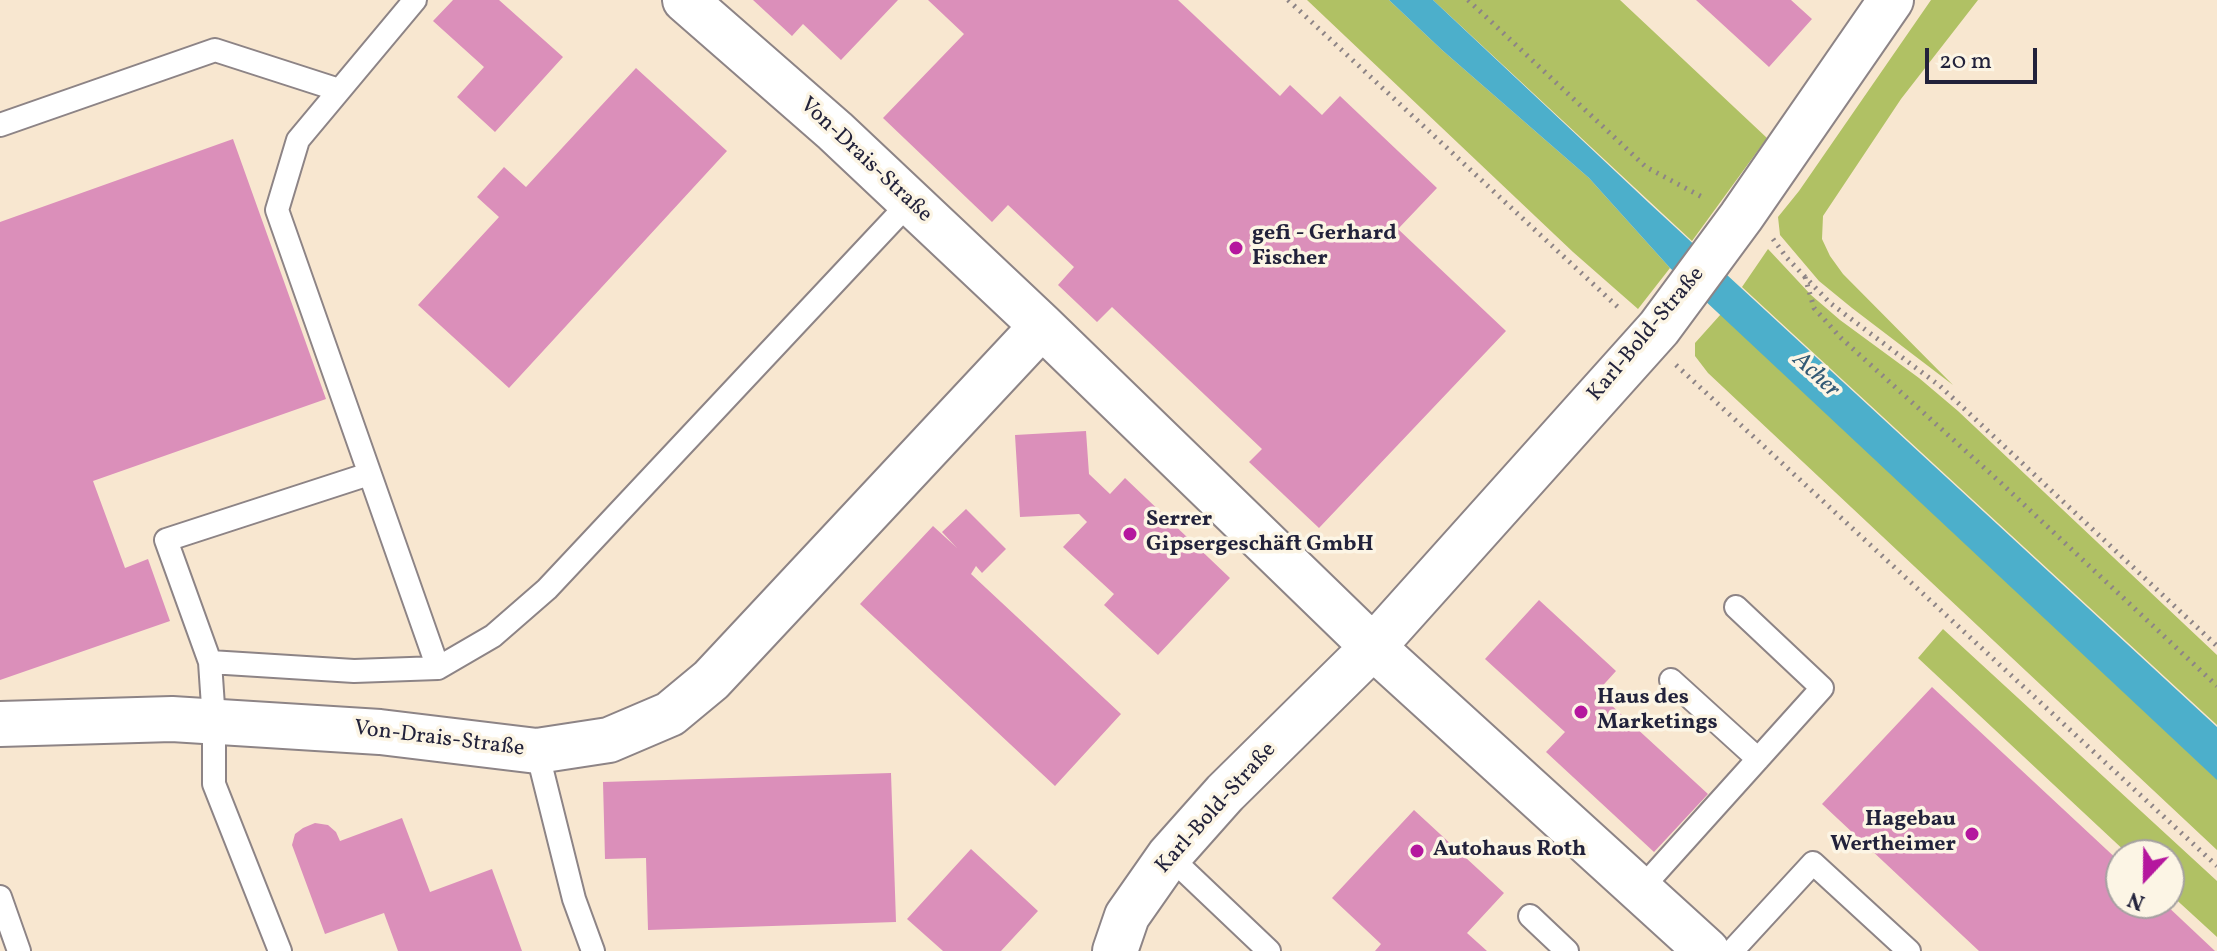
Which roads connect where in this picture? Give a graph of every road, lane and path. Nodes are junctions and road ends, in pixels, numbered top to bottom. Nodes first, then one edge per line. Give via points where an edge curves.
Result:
1 (415, 0) edge
2 (685, 0) edge
3 (1288, 0) edge
4 (1468, 0) edge
5 (1891, 0) edge
6 (339, 90) junction
7 (0, 125) edge
8 (910, 202) junction
9 (1741, 217) junction
10 (1805, 276) junction
11 (1042, 326) junction
12 (1653, 334) junction
13 (369, 474) junction
14 (1736, 607) dead end
15 (2217, 646) edge
16 (1373, 647) junction
17 (210, 662) junction
18 (438, 668) junction
19 (1671, 680) dead end
20 (2217, 686) edge
21 (214, 721) junction
22 (0, 724) edge
23 (537, 751) junction
24 (1758, 759) junction
25 (1169, 856) junction
26 (2217, 866) edge
27 (1640, 890) junction
28 (0, 897) edge
29 (1530, 916) dead end
30 (19, 951) edge
31 (280, 951) edge
32 (593, 951) edge
33 (1115, 951) edge
34 (1269, 951) edge
35 (1567, 951) edge
36 (1707, 951) edge
37 (1732, 951) edge
38 (1909, 951) edge

1 - 6 lane
2 - 8 street, Von-Drais-Straße
3 - 12 path via 1630,319
4 - 9 path via 1646,167
5 - 9 street, Karl-Bold-Straße
6 - 7 lane via 215,50
6 - 13 lane via 298,140 277,210
8 - 11 street, Von-Drais-Straße
8 - 18 lane via 547,589 493,636
9 - 10 path via 1764,227
9 - 12 street, Karl-Bold-Straße
10 - 15 path via 1830,303 1940,386
10 - 20 path via 1814,308 1841,338
11 - 16 street, Von-Drais-Straße
11 - 23 street, Von-Drais-Straße via 711,680 670,714 609,740
12 - 16 street, Karl-Bold-Straße
12 - 26 path
13 - 17 lane via 166,540
13 - 18 lane
14 - 24 lane via 1822,688
16 - 25 street, Karl-Bold-Straße
16 - 27 street
17 - 18 lane via 354,671
17 - 21 lane
19 - 24 lane
21 - 22 street, Von-Drais-Straße
21 - 23 street, Von-Drais-Straße via 380,732
21 - 31 lane via 214,784
23 - 32 lane via 574,899
24 - 27 lane
25 - 33 street, Karl-Bold-Straße via 1127,916
25 - 34 lane
27 - 36 street
28 - 30 lane
29 - 35 lane
37 - 38 lane via 1813,863

